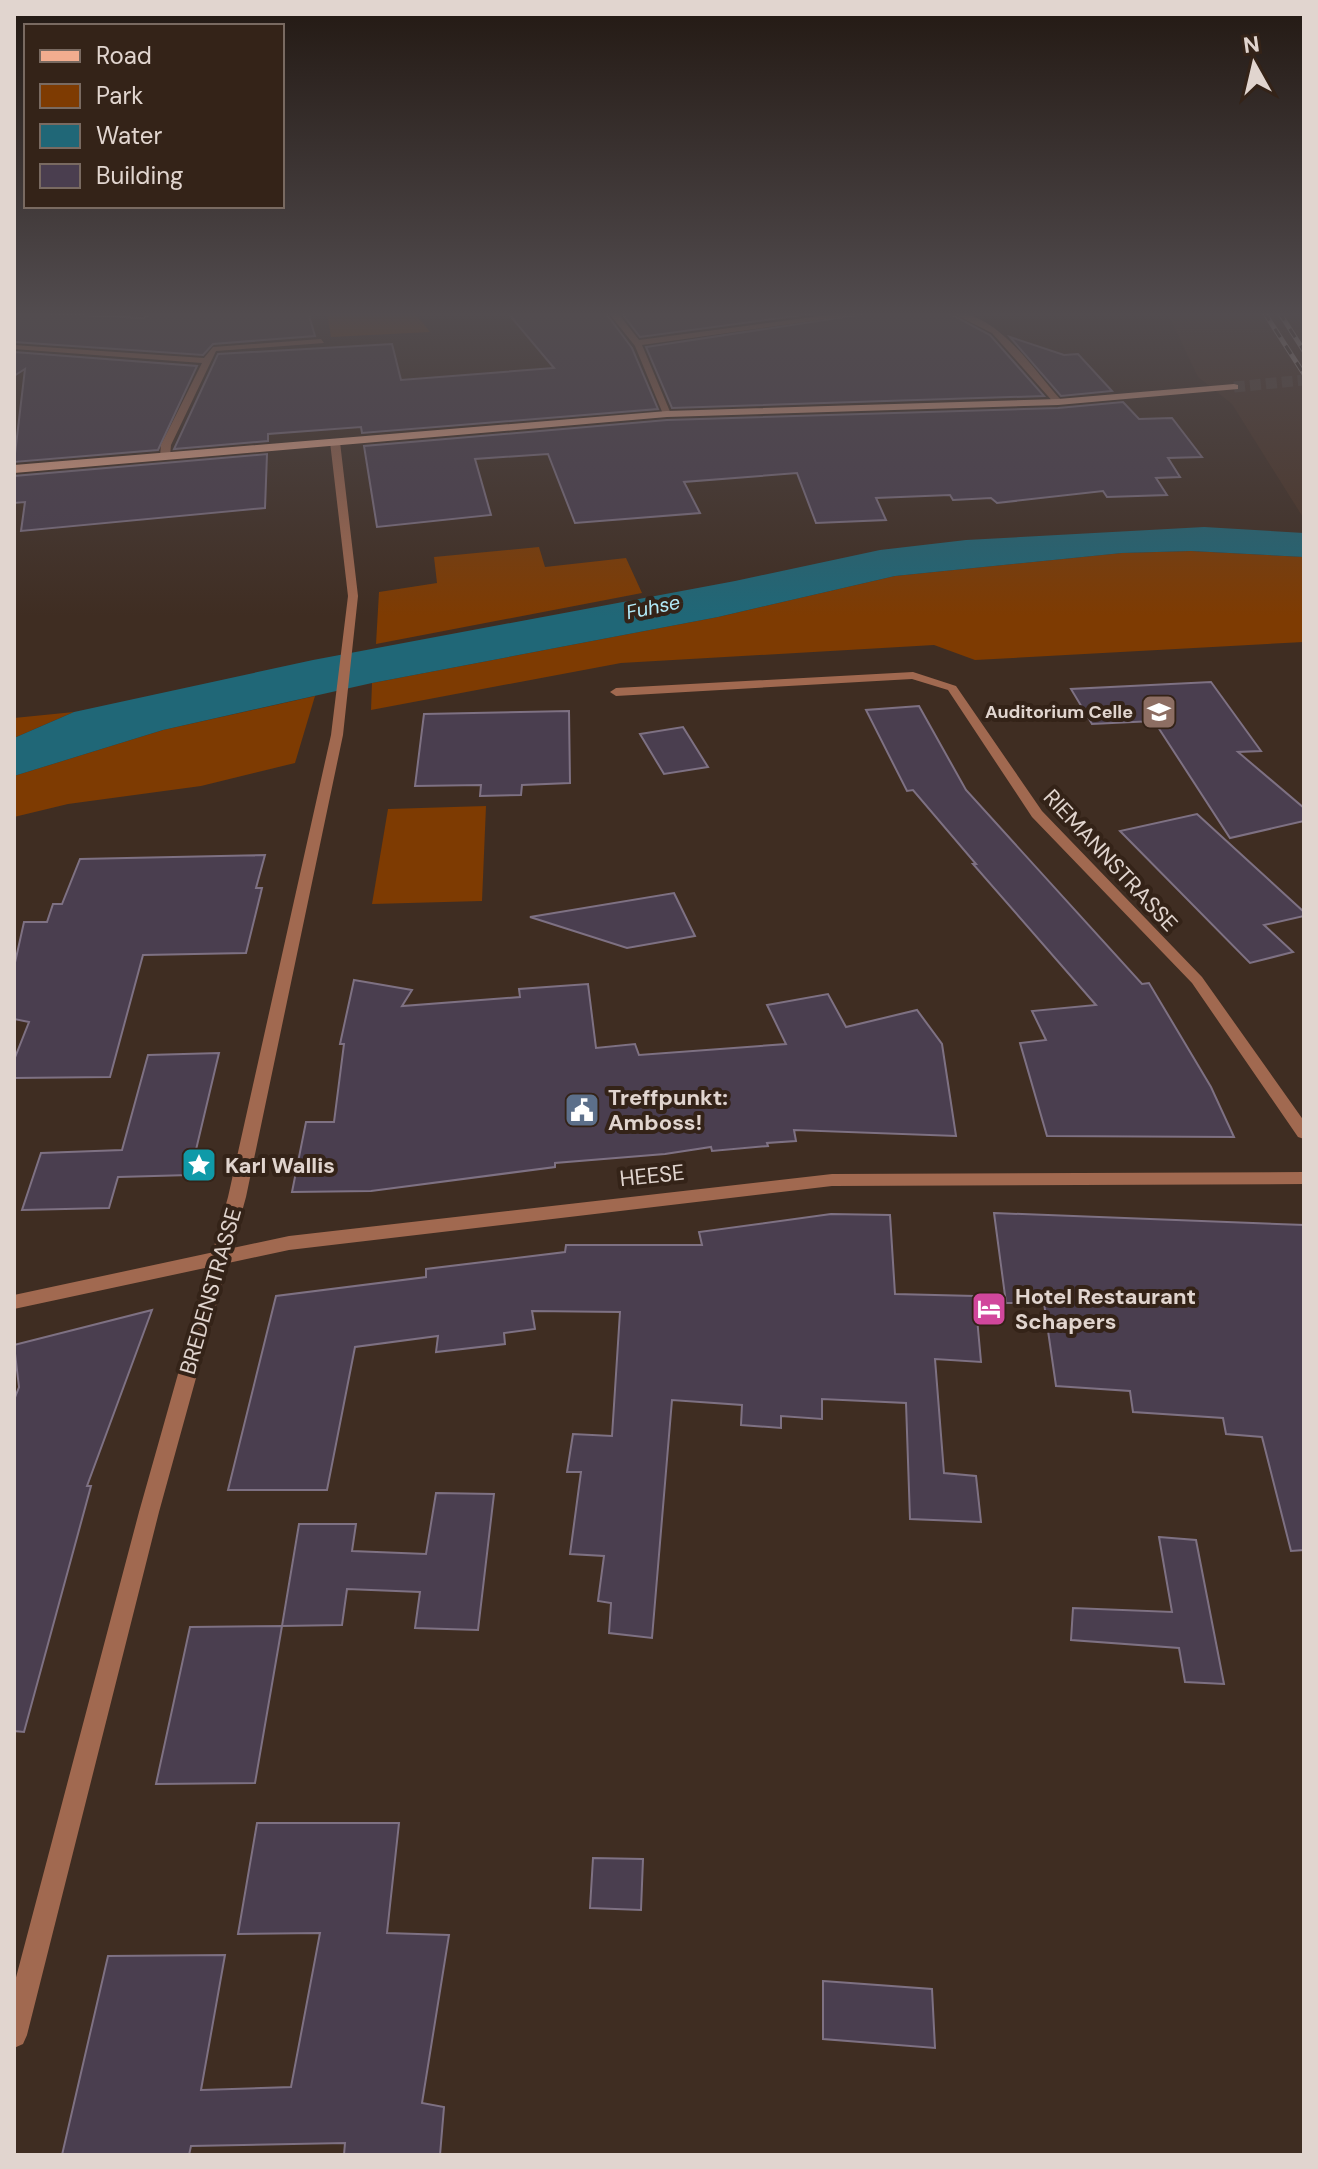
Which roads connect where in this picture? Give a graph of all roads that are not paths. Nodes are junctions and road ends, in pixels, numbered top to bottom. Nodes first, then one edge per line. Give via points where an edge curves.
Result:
1 (182, 413) edge
2 (692, 413) edge
3 (667, 414) joint
4 (335, 442) junction
5 (165, 456) junction
6 (14, 469) edge
7 (616, 692) dead end
8 (1304, 1133) edge
9 (1304, 1178) edge
10 (219, 1257) junction
11 (14, 1302) edge
12 (14, 2035) edge

1 - 5 street
2 - 3 main road
3 - 4 main road
4 - 5 main road
4 - 10 street, BREDENSTRASSE via 353,596 340,711 237,1197
5 - 6 main road
7 - 8 street, RIEMANNSTRASSE via 913,675 952,688 1037,814 1197,980
9 - 10 street, HEESE via 832,1180 289,1243
10 - 11 street, HEESE
10 - 12 street, BREDENSTRASSE

